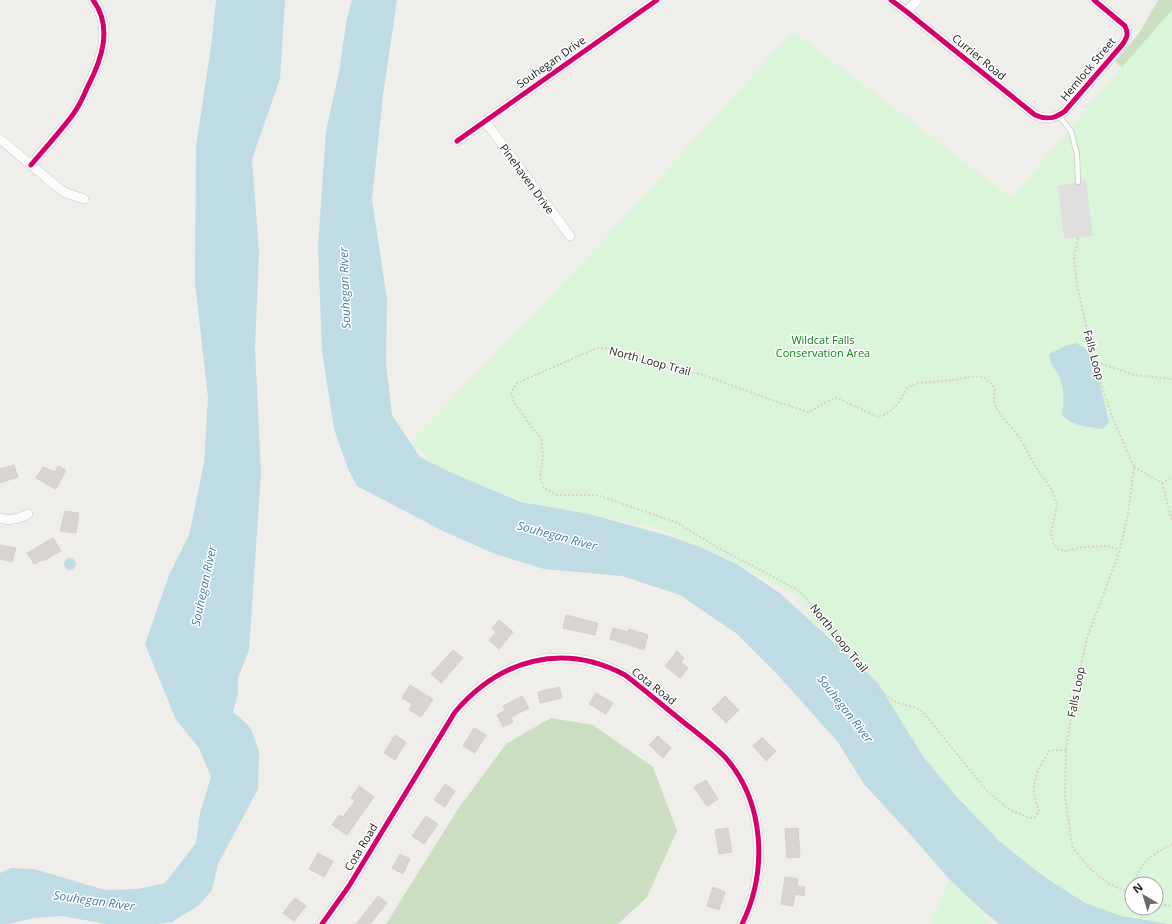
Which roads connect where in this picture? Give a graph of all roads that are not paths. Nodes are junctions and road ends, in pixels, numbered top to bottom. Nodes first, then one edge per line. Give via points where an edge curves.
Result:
1 (93, 0) edge
2 (657, 0) edge
3 (891, 0) edge
4 (917, 0) edge
5 (1094, 0) edge
6 (907, 12) junction
7 (1059, 116) junction
8 (485, 121) junction
9 (0, 139) edge
10 (457, 141) dead end
11 (31, 165) junction
12 (1078, 182) dead end
13 (84, 199) dead end
14 (570, 236) dead end
15 (28, 514) dead end
16 (0, 518) edge
17 (322, 924) edge
18 (742, 924) edge

1 - 11 street via 100,9 105,32 101,56 74,112
2 - 8 street, Souhegan Drive
3 - 6 street, Currier Road
4 - 6 street
5 - 7 street, Hemlock Street via 1124,26 1127,38 1114,56
6 - 7 street, Currier Road via 1035,115 1047,118
7 - 12 lane via 1071,131 1077,154
8 - 10 street, Souhegan Drive
8 - 14 street, Pinehaven Drive
9 - 11 street
11 - 13 street via 61,190
15 - 16 street via 18,519
17 - 18 street, Cota Road via 349,886 455,712 465,700 504,671 549,658 594,663 625,676 711,744 735,771 751,803 759,838 755,889

